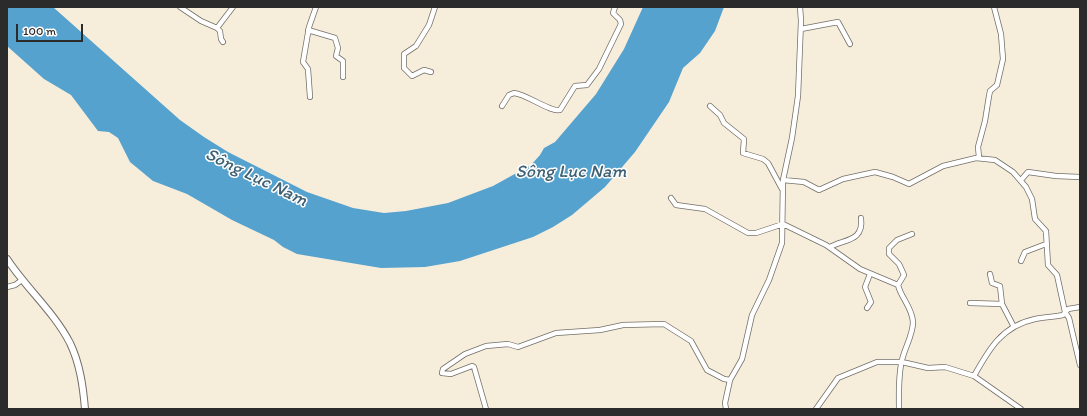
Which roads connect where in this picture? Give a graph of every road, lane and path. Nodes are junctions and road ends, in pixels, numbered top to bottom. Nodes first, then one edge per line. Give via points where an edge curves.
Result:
1 (180, 7) edge
2 (233, 7) edge
3 (316, 7) edge
4 (435, 7) edge
5 (615, 7) edge
6 (800, 7) edge
7 (994, 7) edge
8 (217, 28) junction
9 (801, 29) junction
10 (308, 30) junction
11 (223, 42) dead end
12 (850, 44) dead end
13 (431, 72) dead end
14 (343, 77) dead end
15 (310, 97) dead end
16 (502, 106) dead end
17 (710, 106) dead end
18 (979, 157) junction
19 (1080, 177) edge
20 (782, 180) junction
21 (1021, 180) junction
22 (782, 189) junction
23 (671, 198) dead end
24 (861, 218) dead end
25 (783, 224) junction
26 (912, 234) dead end
27 (1046, 244) junction
28 (830, 247) junction
29 (7, 259) edge
30 (1020, 261) dead end
31 (870, 274) junction
32 (990, 274) dead end
33 (22, 280) junction
34 (898, 285) junction
35 (7, 287) edge
36 (970, 303) dead end
37 (1002, 304) junction
38 (1080, 307) edge
39 (867, 308) dead end
40 (1065, 312) junction
41 (1014, 327) junction
42 (902, 362) junction
43 (1080, 365) edge
44 (974, 376) junction
45 (730, 380) junction
46 (85, 409) edge
47 (486, 409) edge
48 (726, 409) edge
49 (816, 409) edge
50 (899, 409) edge
51 (1021, 409) edge

1 - 8 street
2 - 8 street
3 - 10 street
4 - 13 street via 429,25 416,46 404,54 404,68 412,76 424,70
5 - 16 street via 613,14 620,20 620,24 599,69 587,85 575,86 560,110 554,110 524,95 514,93 509,95
6 - 9 street
7 - 18 street via 1003,59 997,85 990,91 978,147
8 - 11 street
9 - 12 street via 838,22
9 - 20 street via 798,96 793,134
10 - 14 street via 335,38 338,48 336,56 343,61
10 - 15 street via 303,62 308,69
17 - 22 street via 724,123 744,139 743,153 768,163
18 - 20 street via 943,166 909,184 879,173 843,179 819,190 804,182
18 - 21 street via 995,160
19 - 21 street via 1028,172
20 - 22 street
21 - 27 street via 1032,199 1035,219 1046,231
22 - 25 street
23 - 25 street via 676,205 705,209 748,233
24 - 28 street via 861,227 851,240
25 - 28 street
25 - 45 street via 782,243 777,258 754,309 742,359
26 - 34 street via 897,240 889,248 888,254 904,272 904,278
27 - 30 street via 1025,252
27 - 40 street via 1048,265 1057,275
28 - 31 street
29 - 33 street
31 - 34 street
31 - 39 street via 864,287 871,302
32 - 37 street via 992,283 1000,286
33 - 35 street via 15,286
33 - 46 street via 70,344 84,387
34 - 42 street via 913,321
36 - 37 street
37 - 41 street
38 - 40 street
40 - 41 street via 1061,316 1028,320
40 - 43 street via 1069,318
41 - 44 street via 995,340
42 - 44 street via 928,368 945,367
42 - 49 street via 878,362 843,375 833,384
42 - 50 street via 898,393
44 - 51 street
45 - 47 street via 707,370 691,341 667,324 623,325 600,330 566,331 543,336 518,347 508,344 482,346 443,369 442,373 451,374 474,367
45 - 48 street

